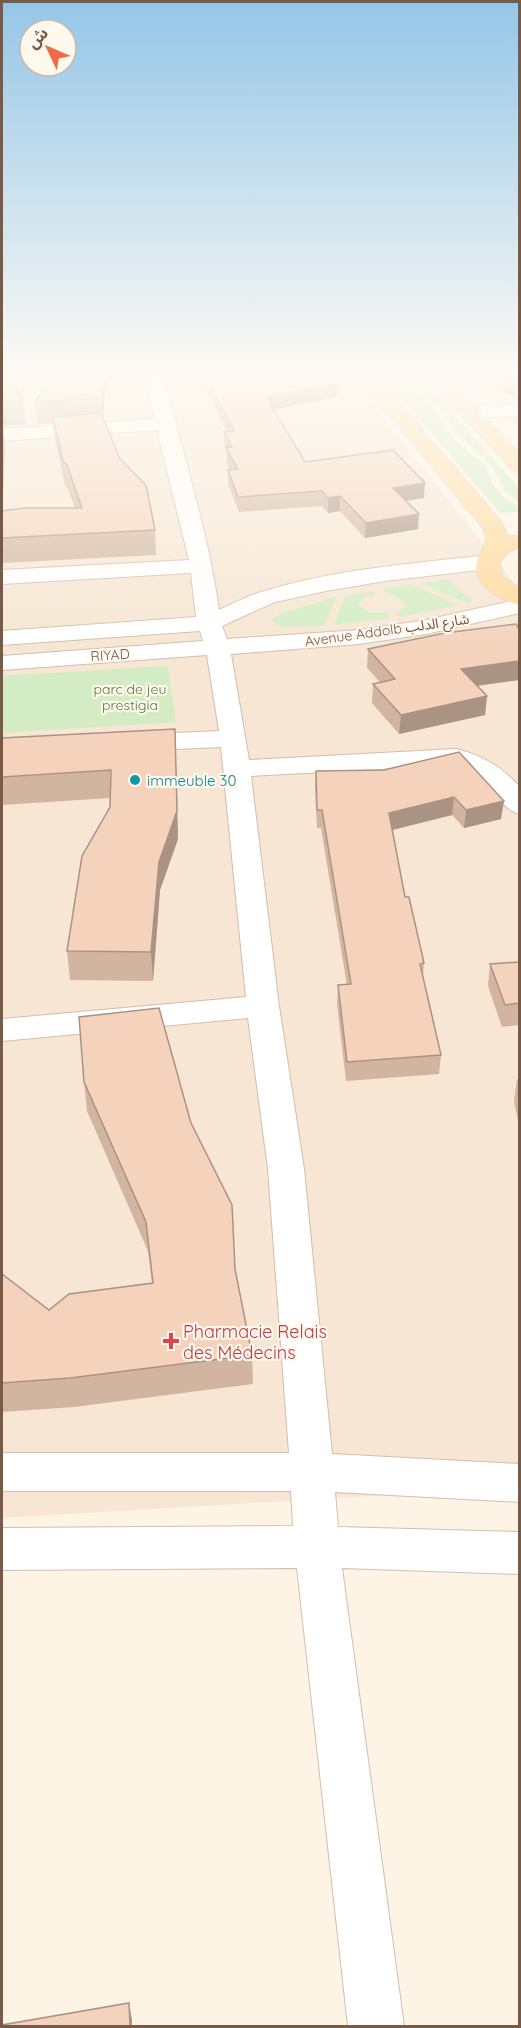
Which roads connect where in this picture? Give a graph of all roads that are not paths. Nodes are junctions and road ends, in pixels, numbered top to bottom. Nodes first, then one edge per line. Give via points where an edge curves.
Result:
1 (176, 466) edge
2 (442, 466) edge
3 (519, 539) edge
4 (492, 556) junction
5 (202, 566) junction
6 (2, 577) edge
7 (519, 598) edge
8 (519, 606) edge
9 (213, 635) junction
10 (2, 638) edge
11 (2, 663) edge
12 (106, 745) edge
13 (235, 754) junction
14 (519, 806) edge
15 (263, 1006) junction
16 (2, 1030) edge
17 (2, 1472) edge
18 (310, 1472) junction
19 (519, 1483) edge
20 (316, 1546) junction
21 (2, 1548) edge
22 (519, 1553) edge
23 (376, 2026) edge

1 - 5 street
2 - 4 main road via 493,526 497,534
3 - 4 main road
4 - 7 main road via 487,571 492,580
4 - 9 street via 268,597
5 - 6 street
5 - 9 street
8 - 9 street, Avenue Addolb شارع الدلب via 359,637
9 - 10 street
9 - 11 street, RIYAD
9 - 13 street
12 - 13 street
13 - 14 street via 456,757 494,774
13 - 15 street
15 - 16 street
15 - 18 street via 286,1169
17 - 18 street
18 - 19 street
18 - 20 street
20 - 21 street
20 - 22 street
20 - 23 street

